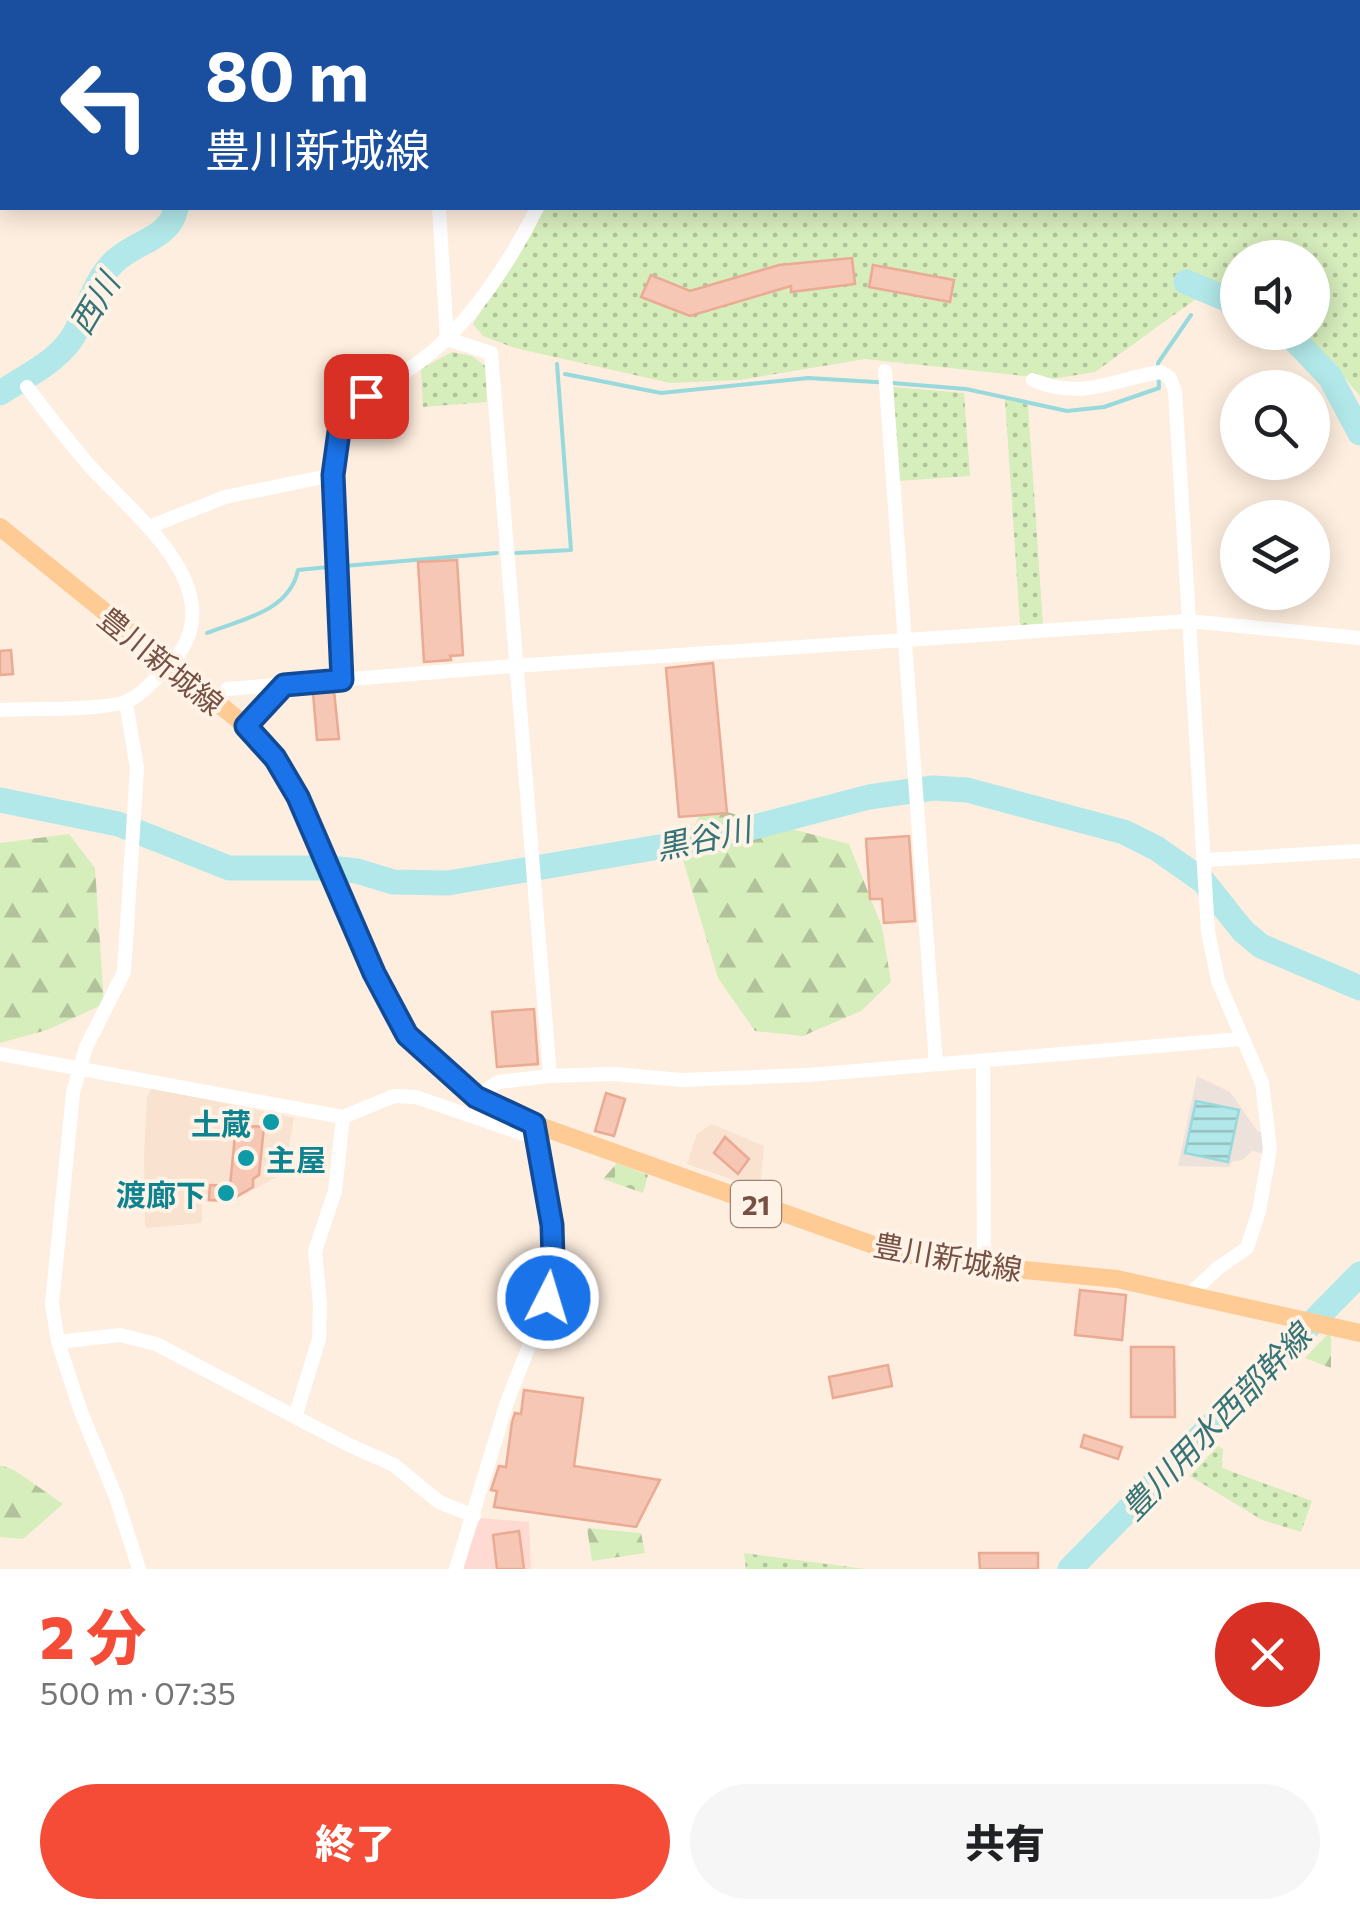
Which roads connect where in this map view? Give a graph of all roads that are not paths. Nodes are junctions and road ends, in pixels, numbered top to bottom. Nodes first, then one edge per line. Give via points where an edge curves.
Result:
1 (438, 210) edge
2 (536, 210) edge
3 (447, 339) junction
4 (885, 371) dead end
5 (1032, 380) dead end
6 (27, 387) dead end
7 (333, 475) junction
8 (0, 526) edge
9 (149, 527) junction
10 (1189, 621) junction
11 (1360, 638) edge
12 (905, 641) junction
13 (168, 666) junction
14 (514, 666) junction
15 (342, 680) junction
16 (284, 685) junction
17 (226, 690) dead end
18 (126, 703) junction
19 (0, 710) edge
20 (246, 726) junction
21 (1360, 851) edge
22 (1206, 860) junction
23 (1241, 1039) junction
24 (0, 1054) edge
25 (983, 1062) junction
26 (936, 1064) junction
27 (80, 1068) junction
28 (550, 1076) junction
29 (476, 1097) junction
30 (343, 1117) junction
31 (535, 1131) junction
32 (984, 1266) junction
33 (1190, 1294) junction
34 (1360, 1334) edge
35 (58, 1342) junction
36 (296, 1414) junction
37 (474, 1516) junction
38 (138, 1569) edge
39 (456, 1569) edge

1 - 3 street
2 - 3 street via 503,267
3 - 7 street via 342,410
3 - 14 street via 491,353
4 - 12 street
5 - 10 street via 1082,390 1156,372 1170,378
6 - 9 street
7 - 9 street via 225,496
7 - 15 street
8 - 13 main road, 豊川新城線 / 21
9 - 13 street via 176,560 189,591 192,630
10 - 11 street
10 - 12 street
10 - 22 street
12 - 14 street
12 - 26 street
13 - 18 street
13 - 20 main road, 豊川新城線 / 21
14 - 15 street
14 - 28 street
15 - 16 street
16 - 17 street
16 - 20 street
18 - 19 street
18 - 27 street via 137,768 124,972
20 - 29 main road, 豊川新城線 / 21 via 298,797 407,1035
21 - 22 street
22 - 23 street via 1211,948
23 - 25 street
23 - 33 street via 1262,1083 1270,1149 1259,1211 1246,1248
24 - 27 street
25 - 26 street
25 - 32 street
26 - 28 street via 700,1079
27 - 30 street
27 - 35 street via 69,1118 52,1304
28 - 29 street via 498,1082
29 - 31 main road, 豊川新城線 / 21
30 - 31 street via 394,1096 416,1097
30 - 36 street via 335,1190 315,1252 319,1338
31 - 32 main road, 豊川新城線 / 21 via 893,1252
31 - 37 street via 552,1225 548,1298 507,1402
32 - 33 main road, 豊川新城線 / 21 via 1117,1279
33 - 34 main road, 豊川新城線 / 21
35 - 36 street via 120,1334 156,1344
35 - 38 street
36 - 37 street via 394,1464 439,1502
37 - 39 street

